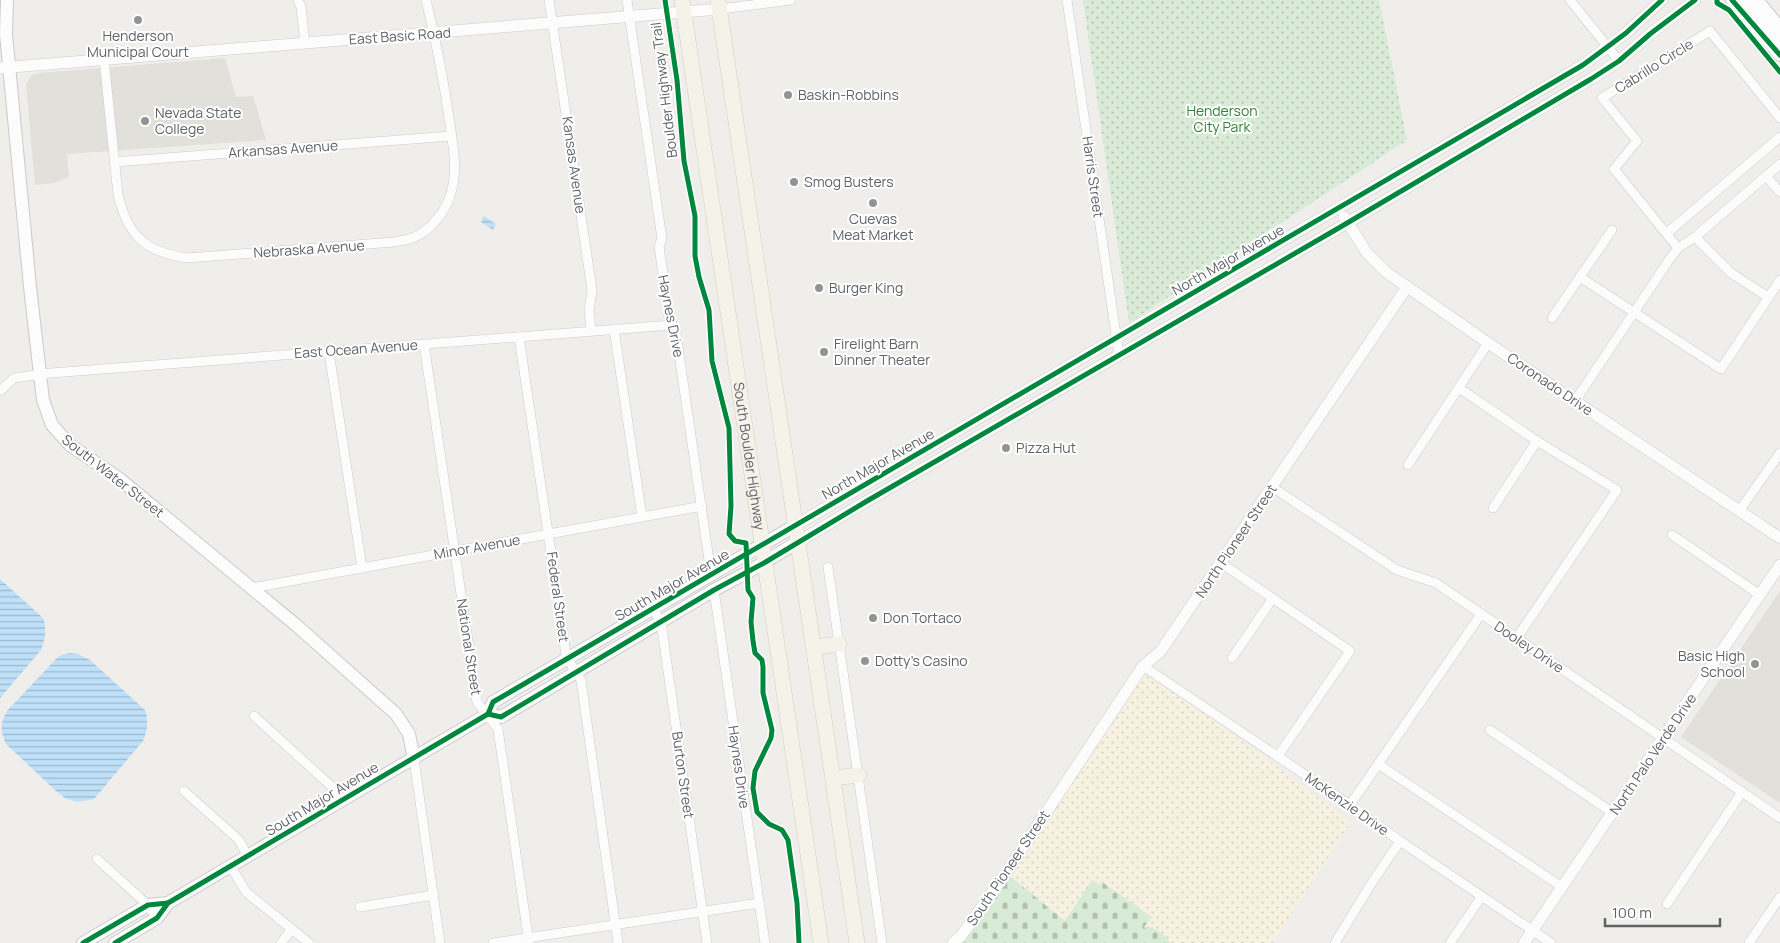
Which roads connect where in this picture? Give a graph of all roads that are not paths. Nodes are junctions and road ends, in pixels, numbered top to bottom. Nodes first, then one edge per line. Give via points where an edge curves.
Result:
1 (7, 0) edge
2 (298, 0) edge
3 (426, 0) edge
4 (549, 0) edge
5 (627, 0) edge
6 (791, 0) edge
7 (1067, 0) edge
8 (1570, 0) edge
9 (1662, 0) edge
10 (1681, 0) edge
11 (1695, 0) edge
12 (1732, 0) edge
13 (1745, 0) edge
14 (1758, 1) edge
15 (719, 5) edge
16 (683, 6) edge
17 (630, 18) junction
18 (553, 24) junction
19 (1780, 28) edge
20 (434, 33) junction
21 (1650, 34) junction
22 (1780, 41) edge
23 (305, 43) junction
24 (1608, 47) junction
25 (1780, 55) edge
26 (104, 59) junction
27 (1619, 61) junction
28 (5, 67) edge
29 (1780, 118) edge
30 (451, 136) junction
31 (1780, 137) edge
32 (1423, 159) junction
33 (114, 162) junction
34 (1780, 164) edge
35 (1429, 174) junction
36 (1767, 177) junction
37 (1780, 192) edge
38 (1339, 209) junction
39 (1347, 223) junction
40 (1612, 230) dead end
41 (1667, 233) junction
42 (1695, 237) junction
43 (1678, 248) junction
44 (1580, 277) junction
45 (1780, 280) edge
46 (1407, 287) junction
47 (1198, 291) junction
48 (1188, 297) junction
49 (1768, 297) junction
50 (1206, 304) junction
51 (1196, 310) junction
52 (1634, 313) junction
53 (1552, 318) dead end
54 (672, 325) junction
55 (614, 329) junction
56 (591, 331) junction
57 (519, 337) junction
58 (1116, 338) junction
59 (1488, 343) junction
60 (424, 344) junction
61 (329, 352) junction
62 (1119, 355) junction
63 (40, 374) junction
64 (1048, 378) junction
65 (1459, 388) junction
66 (0, 391) edge
67 (1056, 392) junction
68 (1575, 401) junction
69 (968, 425) junction
70 (975, 439) junction
71 (1537, 441) junction
72 (1780, 453) edge
73 (1408, 465) dead end
74 (1272, 487) junction
75 (702, 506) junction
76 (1493, 508) dead end
77 (1739, 511) junction
78 (642, 517) junction
79 (796, 525) junction
80 (548, 534) junction
81 (1672, 535) dead end
82 (1780, 538) edge
83 (798, 542) junction
84 (762, 546) junction
85 (455, 551) junction
86 (764, 563) junction
87 (1221, 563) junction
88 (1780, 565) edge
89 (828, 567) dead end
90 (362, 568) junction
91 (711, 574) junction
92 (252, 588) junction
93 (714, 590) junction
94 (1760, 595) junction
95 (1273, 598) junction
96 (653, 609) junction
97 (1481, 614) junction
98 (661, 622) junction
99 (1516, 638) junction
100 (839, 644) junction
101 (814, 647) junction
102 (568, 658) junction
103 (1232, 658) dead end
104 (1143, 666) junction
105 (575, 672) junction
106 (488, 714) junction
107 (254, 716) dead end
108 (1490, 730) dead end
109 (1664, 738) junction
110 (1278, 756) junction
111 (414, 759) junction
112 (1378, 764) junction
113 (859, 775) junction
114 (833, 778) junction
115 (184, 791) dead end
116 (1059, 791) joint
117 (1742, 792) junction
118 (339, 802) junction
119 (1350, 805) junction
120 (1613, 813) junction
121 (1780, 818) edge
122 (1400, 841) junction
123 (248, 857) junction
124 (97, 859) dead end
125 (230, 867) junction
126 (1562, 888) junction
127 (434, 895) junction
128 (1482, 896) junction
129 (1780, 897) edge
130 (168, 903) junction
131 (759, 904) junction
132 (1667, 904) dead end
133 (148, 905) junction
134 (360, 907) dead end
135 (702, 912) junction
136 (157, 918) junction
137 (615, 925) junction
138 (292, 930) junction
139 (1532, 931) junction
140 (529, 940) edge
141 (90, 941) edge
142 (115, 943) edge
143 (281, 943) edge
144 (309, 943) edge
145 (440, 943) edge
146 (492, 943) edge
147 (618, 943) edge
148 (707, 943) edge
149 (765, 943) edge
150 (821, 943) edge
151 (857, 943) edge
152 (882, 943) edge
153 (953, 943) edge
154 (1335, 943) edge
155 (1450, 943) edge
156 (1524, 943) edge
157 (1551, 943) edge
158 (1749, 943) edge

1 - 28 main road, South Water Street
2 - 23 street
3 - 20 street, Nebraska Avenue
4 - 18 street, Kansas Avenue
5 - 17 street, Haynes Drive
6 - 15 street, East Basic Road
7 - 58 street, Harris Street
8 - 24 street
9 - 24 street, North Major Avenue
10 - 21 street
11 - 21 street, North Major Avenue
12 - 25 main road
13 - 22 main road
14 - 19 main road
15 - 16 street, East Basic Road
15 - 79 main road
16 - 17 street, East Basic Road
16 - 84 main road, South Boulder Highway
17 - 18 street, East Basic Road
17 - 54 street, Haynes Drive
18 - 20 street, East Basic Road
18 - 56 street, Kansas Avenue via 592,290
20 - 23 street, East Basic Road
20 - 30 street, Nebraska Avenue
21 - 27 street, North Major Avenue
23 - 26 street, East Basic Road
24 - 27 street
24 - 32 street, North Major Avenue
26 - 28 street, East Basic Road
26 - 33 street, Nebraska Avenue
27 - 35 street, North Major Avenue
28 - 63 main road, South Water Street
29 - 41 street, Cabrillo Circle via 1710,32 1602,98 1637,141 1614,169
30 - 33 street, Arkansas Avenue
30 - 33 street, Nebraska Avenue via 452,192 436,221 413,238 372,244 187,258 170,256 141,241 131,230 118,194
31 - 41 street
32 - 35 street
32 - 38 street, North Major Avenue
34 - 36 street
35 - 39 street, North Major Avenue
36 - 37 street
36 - 42 street
38 - 39 street, Coronado Drive
38 - 47 street, North Major Avenue
39 - 46 street, Coronado Drive via 1367,253
39 - 50 street, North Major Avenue
40 - 44 street
41 - 43 street, Cabrillo Circle
42 - 43 street
42 - 49 street via 1731,273
43 - 52 street
44 - 52 street
44 - 53 street
45 - 49 street
46 - 59 street, Coronado Drive
46 - 74 street, North Pioneer Street
47 - 48 street, North Major Avenue
47 - 50 street
48 - 51 street
48 - 58 street, North Major Avenue
49 - 52 street via 1720,369
50 - 51 street, North Major Avenue
51 - 62 street, North Major Avenue
52 - 68 street
54 - 55 street, East Ocean Avenue
54 - 75 street, Haynes Drive via 676,333
55 - 56 street, East Ocean Avenue
55 - 78 street
56 - 57 street, East Ocean Avenue
57 - 60 street, East Ocean Avenue
57 - 80 street, Federal Street
58 - 62 street, Harris Street
58 - 64 street, North Major Avenue
59 - 65 street
59 - 68 street, Coronado Drive
60 - 61 street, East Ocean Avenue
60 - 85 street, National Street
61 - 63 street, East Ocean Avenue
61 - 90 street
62 - 67 street, North Major Avenue
63 - 66 street, East Ocean Avenue via 14,378
63 - 92 main road, South Water Street via 46,411 52,425 70,445 122,480
64 - 67 street
64 - 69 street, North Major Avenue
65 - 71 street
65 - 73 street
67 - 70 street, North Major Avenue
68 - 77 street, Coronado Drive
69 - 70 street
69 - 79 street, North Major Avenue
70 - 83 street, North Major Avenue
71 - 76 street
71 - 99 street via 1616,490
72 - 77 street
74 - 87 street, North Pioneer Street
74 - 97 street, Dooley Drive via 1397,570 1436,583
75 - 78 street, Minor Avenue
75 - 91 street, Haynes Drive
77 - 82 street, Coronado Drive
78 - 80 street, Minor Avenue
79 - 83 main road
79 - 84 main road, South Major Avenue
80 - 85 street, Minor Avenue
80 - 102 street, Federal Street
81 - 94 street
83 - 86 main road, South Major Avenue
83 - 101 main road
84 - 86 main road, South Boulder Highway
84 - 91 main road, South Major Avenue
85 - 90 street, Minor Avenue
85 - 106 street, National Street via 477,702
86 - 93 main road, South Major Avenue
86 - 150 main road, South Boulder Highway
87 - 95 street
87 - 104 street, North Pioneer Street via 1160,652
88 - 94 street, North Palo Verde Drive
89 - 100 street
90 - 92 street, Minor Avenue
91 - 96 main road, South Major Avenue
92 - 111 main road, South Water Street via 396,714 409,734
93 - 98 main road, South Major Avenue
93 - 131 street, Haynes Drive
94 - 109 street, North Palo Verde Drive
95 - 103 street
95 - 110 street via 1350,650
96 - 98 street, Burton Street
96 - 102 main road, South Major Avenue
97 - 99 street, Dooley Drive
97 - 112 street
98 - 105 main road, South Major Avenue
98 - 135 street, Burton Street
99 - 109 street, Dooley Drive
100 - 101 main road
100 - 113 street
101 - 114 main road
102 - 105 street, Federal Street
102 - 106 main road, South Major Avenue via 493,702
104 - 110 street, McKenzie Drive
104 - 116 street, North Pioneer Street
105 - 106 main road, South Major Avenue via 501,717
105 - 137 street, Federal Street via 581,680
106 - 111 main road, South Major Avenue
106 - 140 street, National Street via 498,729
107 - 118 street via 331,786
108 - 120 street
109 - 117 street, Dooley Drive
109 - 120 street, North Palo Verde Drive
110 - 119 street, McKenzie Drive
111 - 118 main road, South Major Avenue
111 - 127 street
112 - 119 street
112 - 126 street
113 - 114 main road
113 - 152 street
114 - 151 main road
115 - 123 street via 239,840
116 - 153 street, South Pioneer Street via 1006,873
117 - 121 street, Dooley Drive
117 - 132 street
118 - 123 main road, South Major Avenue
119 - 122 street, McKenzie Drive
120 - 126 street, North Palo Verde Drive
122 - 128 street, McKenzie Drive
122 - 154 street
123 - 125 main road, South Major Avenue
124 - 133 street
125 - 130 main road, South Major Avenue
125 - 138 street via 246,892
126 - 139 street, North Palo Verde Drive
127 - 134 street
127 - 145 street
128 - 139 street, McKenzie Drive
128 - 155 street
129 - 158 street
130 - 133 main road, South Major Avenue
130 - 136 main road, South Major Avenue
131 - 135 street
131 - 149 street, Haynes Drive
133 - 136 street
133 - 141 main road, South Major Avenue
135 - 137 street
135 - 148 street, Burton Street
136 - 142 main road, South Major Avenue
137 - 140 street
137 - 147 street, Federal Street
138 - 143 street
138 - 144 street
139 - 156 street, North Palo Verde Drive
139 - 157 street, McKenzie Drive
140 - 146 street

